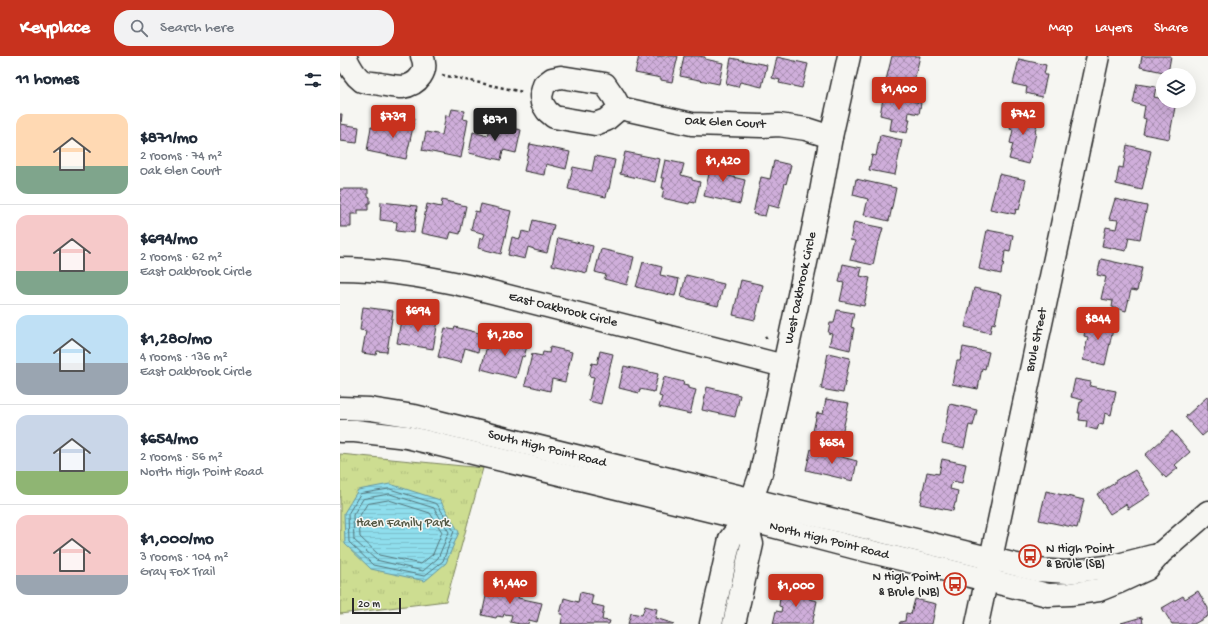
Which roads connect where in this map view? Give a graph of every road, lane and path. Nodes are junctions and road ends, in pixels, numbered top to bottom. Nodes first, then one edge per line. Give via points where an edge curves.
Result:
1 (849, 56) edge
2 (1098, 56) edge
3 (345, 57) edge
4 (422, 63) edge
5 (540, 96) junction
6 (620, 108) junction
7 (831, 137) junction
8 (340, 269) edge
9 (765, 336) dead end
10 (768, 341) dead end
11 (784, 366) junction
12 (340, 408) edge
13 (340, 431) edge
14 (753, 499) junction
15 (1208, 512) edge
16 (745, 519) junction
17 (1162, 553) junction
18 (991, 559) junction
19 (986, 580) junction
20 (711, 624) edge
21 (734, 624) edge
22 (977, 624) edge

1 - 7 street, West Oakbrook Circle
2 - 18 street, Brule Street
3 - 4 street via 352,72 363,82 402,87 420,78
4 - 5 path
5 - 6 street via 547,111 554,117 594,124 606,120
5 - 6 street via 544,85 552,79 561,77 605,84
6 - 7 street, Oak Glen Court via 692,124 779,125
7 - 11 street, West Oakbrook Circle
8 - 11 street, East Oakbrook Circle via 433,278
9 - 10 path
11 - 14 street, West Oakbrook Circle
12 - 14 street, South High Point Road via 370,409 414,416
13 - 16 street, South High Point Road via 407,437
14 - 16 street, West Oakbrook Circle
14 - 18 street, North High Point Road
15 - 17 street, North High Point Road
16 - 19 street, North High Point Road
16 - 20 street, West Oakbrook Circle via 730,539
16 - 21 street via 752,544
17 - 18 street, North High Point Road via 1114,566 1067,572 1037,570
17 - 19 street, North High Point Road via 1147,569 1099,590 1048,595
18 - 19 street, Brule Street
19 - 22 street, Brule Street

